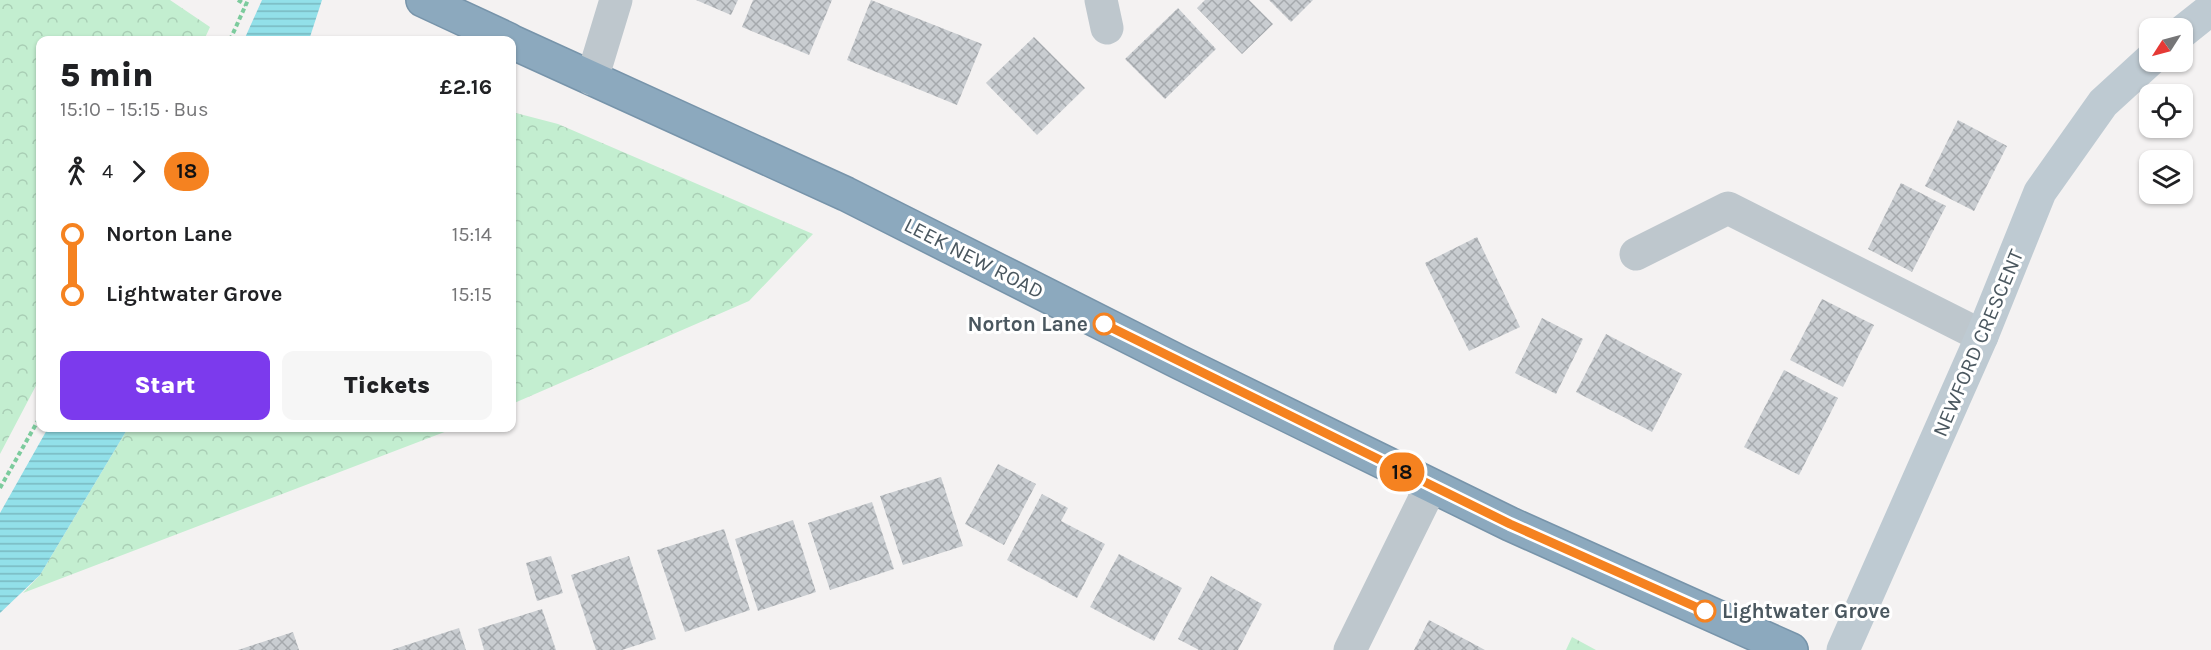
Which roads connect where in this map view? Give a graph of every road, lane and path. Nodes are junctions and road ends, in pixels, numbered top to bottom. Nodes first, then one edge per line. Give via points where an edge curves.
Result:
1 (238, 0) edge
2 (423, 0) edge
3 (616, 0) edge
4 (248, 2) edge
5 (2211, 9) edge
6 (2193, 23) edge
7 (232, 36) edge
8 (499, 36) edge
9 (516, 44) edge
10 (2139, 70) edge
11 (592, 80) junction
12 (1635, 254) dead end
13 (1982, 336) junction
14 (36, 424) edge
15 (1431, 486) junction
16 (0, 488) edge
17 (1350, 650) edge
18 (1791, 650) edge
19 (1843, 650) edge

1 - 4 path
2 - 8 highway, LEEK NEW ROAD
3 - 11 street
4 - 7 path
5 - 6 street
9 - 11 highway, LEEK NEW ROAD
10 - 13 street, NEWFORD CRESCENT via 2103,103 2040,192
11 - 15 highway, LEEK NEW ROAD via 846,194
12 - 13 street via 1728,208
13 - 19 street, NEWFORD CRESCENT
14 - 16 path
15 - 17 street
15 - 18 highway, LEEK NEW ROAD

